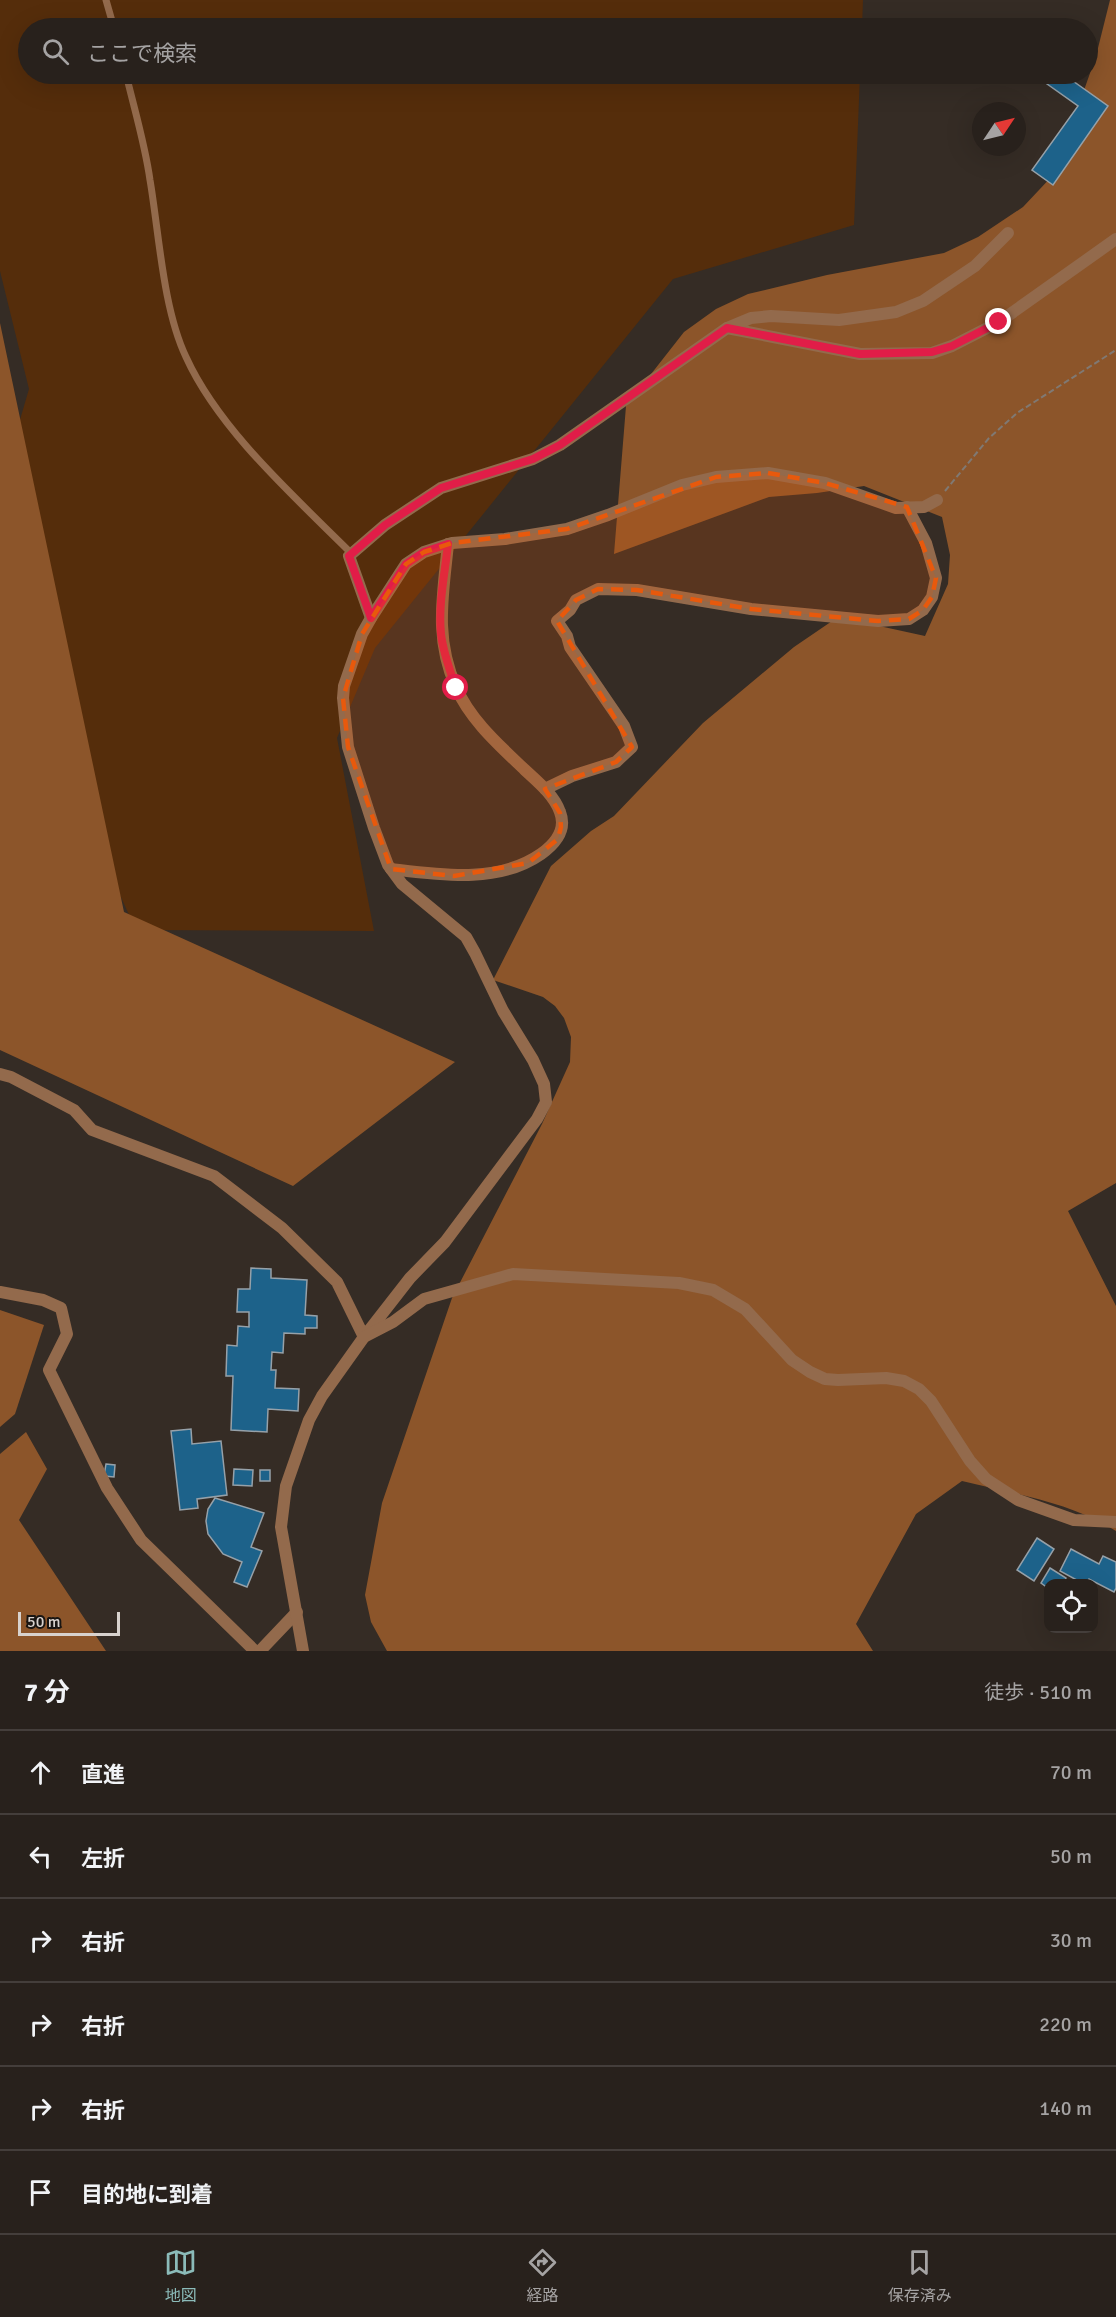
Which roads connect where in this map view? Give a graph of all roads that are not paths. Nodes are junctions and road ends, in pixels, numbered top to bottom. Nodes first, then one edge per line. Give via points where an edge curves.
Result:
1 (105, 0) edge
2 (111, 18) edge
3 (128, 84) edge
4 (1008, 232) dead end
5 (1116, 239) edge
6 (727, 328) junction
7 (937, 500) road end
8 (907, 507) junction
9 (448, 544) junction
10 (352, 554) junction
11 (371, 618) junction
12 (545, 789) junction
13 (392, 869) junction
14 (0, 1074) edge
15 (0, 1292) edge
16 (364, 1337) junction
17 (1116, 1522) edge
18 (297, 1612) junction
19 (255, 1651) edge
20 (260, 1651) edge
21 (303, 1651) edge

1 - 2 lane
3 - 10 lane via 150,177 172,315 185,356 208,399 274,477
4 - 6 street via 975,266 924,301 896,312 839,320 771,316 751,318
5 - 6 street via 999,322 932,352 860,354
6 - 10 street via 560,445 533,459 441,488 385,525
7 - 8 street via 924,507
8 - 9 street via 896,508 825,483 768,473 750,474 682,485 567,529
8 - 12 street via 926,543 936,578 932,597 909,620 878,621 751,609 637,590 598,589 576,600 557,621 570,647 624,726 632,747 616,762
9 - 11 street via 424,552 406,564
9 - 12 street via 441,634 456,688 481,727
10 - 11 street via 349,556
11 - 13 street via 344,686 344,724 374,828
12 - 13 street via 560,813 561,827 558,839 528,863 454,876
13 - 16 street via 402,884 466,938 533,1060 544,1084 546,1102 445,1242 410,1278
14 - 16 street via 75,1110 92,1130 214,1176 282,1228 337,1282
15 - 19 street via 43,1300 61,1308 67,1334 49,1370 107,1488 141,1540
16 - 17 street via 424,1299 513,1274 679,1282 700,1287 730,1298 745,1309 792,1360 810,1372 838,1380 886,1378 919,1389 986,1479 1018,1500 1074,1520
16 - 18 street via 309,1420 286,1486 281,1527
18 - 20 street
18 - 21 street

